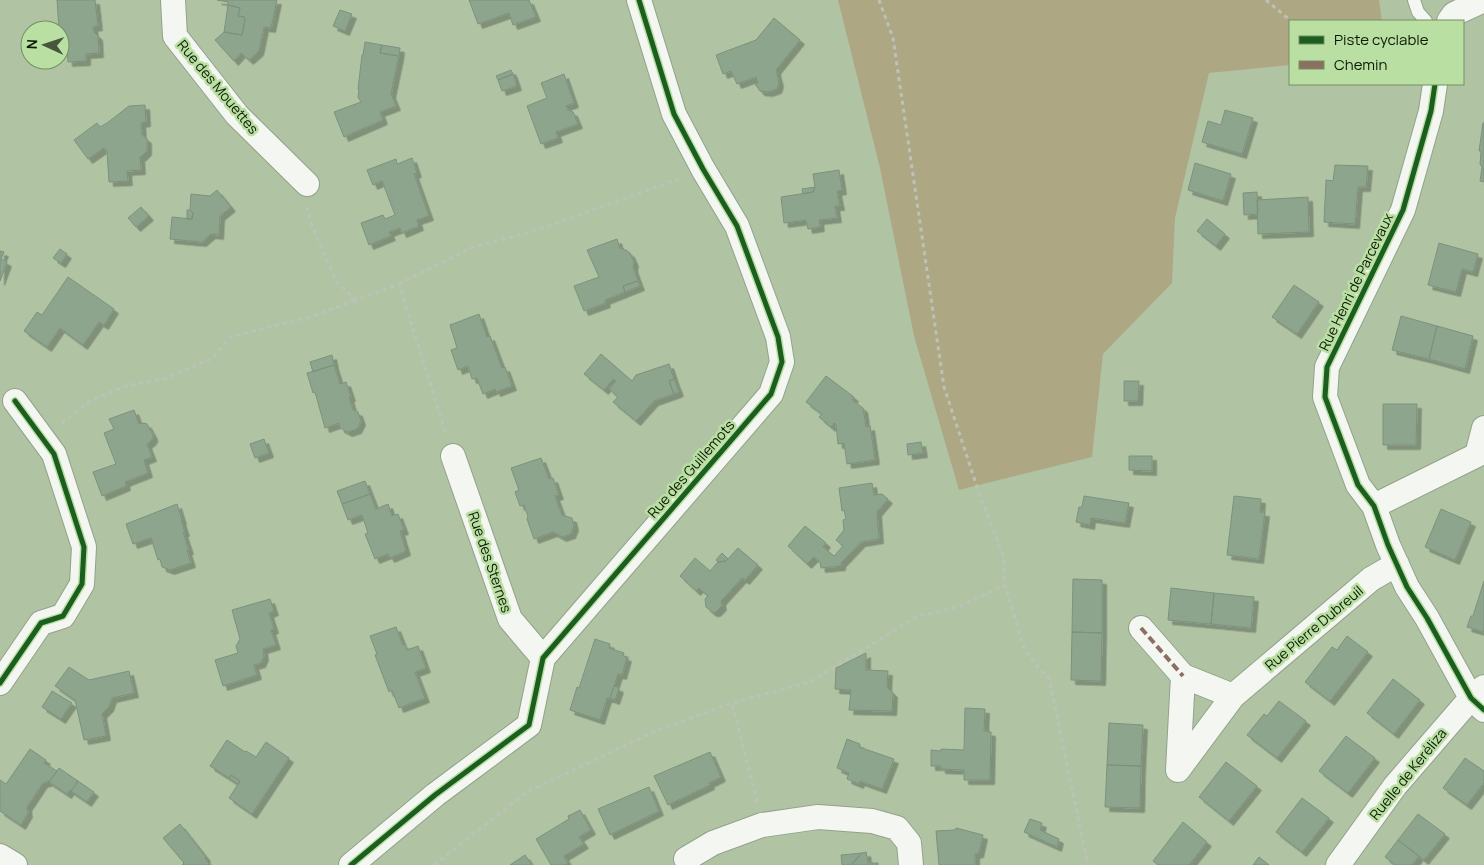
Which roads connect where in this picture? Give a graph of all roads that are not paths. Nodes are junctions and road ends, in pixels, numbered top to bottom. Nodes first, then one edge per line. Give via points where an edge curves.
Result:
1 (173, 0) edge
2 (639, 0) edge
3 (1414, 0) edge
4 (1484, 0) edge
5 (1425, 20) edge
6 (1450, 20) edge
7 (1436, 85) edge
8 (307, 184) road end
9 (15, 401) dead end
10 (1484, 428) edge
11 (453, 456) road end
12 (1374, 506) junction
13 (1397, 564) junction
14 (1141, 628) dead end
15 (542, 658) junction
16 (1183, 676) junction
17 (0, 683) edge
18 (1233, 696) junction
19 (1480, 699) edge
20 (0, 856) edge
21 (682, 863) edge
22 (15, 865) edge
23 (352, 865) edge
24 (911, 865) edge
25 (1338, 865) edge

1 - 8 street, Rue des Mouettes via 175,36 237,115
2 - 15 street, Rue des Guillemots via 674,114 702,169 737,226 778,337 782,362 771,394
3 - 5 lane
4 - 6 street via 1454,14
7 - 12 street, Rue Henri de Parcevaux via 1403,210 1327,367 1326,396 1358,485
9 - 17 street via 54,454 84,547 82,584 62,616 41,622
10 - 12 street via 1477,455
11 - 15 street, Rue des Sternes via 510,619
12 - 13 street, Rue Henri de Parcevaux
13 - 18 street, Rue Pierre Dubreuil via 1371,579
13 - 19 street, Rue Henri de Parcevaux via 1427,618
14 - 16 street
15 - 23 street, Rue des Guillemots via 529,725 435,795
16 - 18 street
16 - 18 street, Rue Pierre Dubreuil via 1178,770
19 - 25 street, Ruelle de Keréliza via 1395,786
20 - 22 street
21 - 24 street via 713,843 762,825 818,817 897,828 908,843

